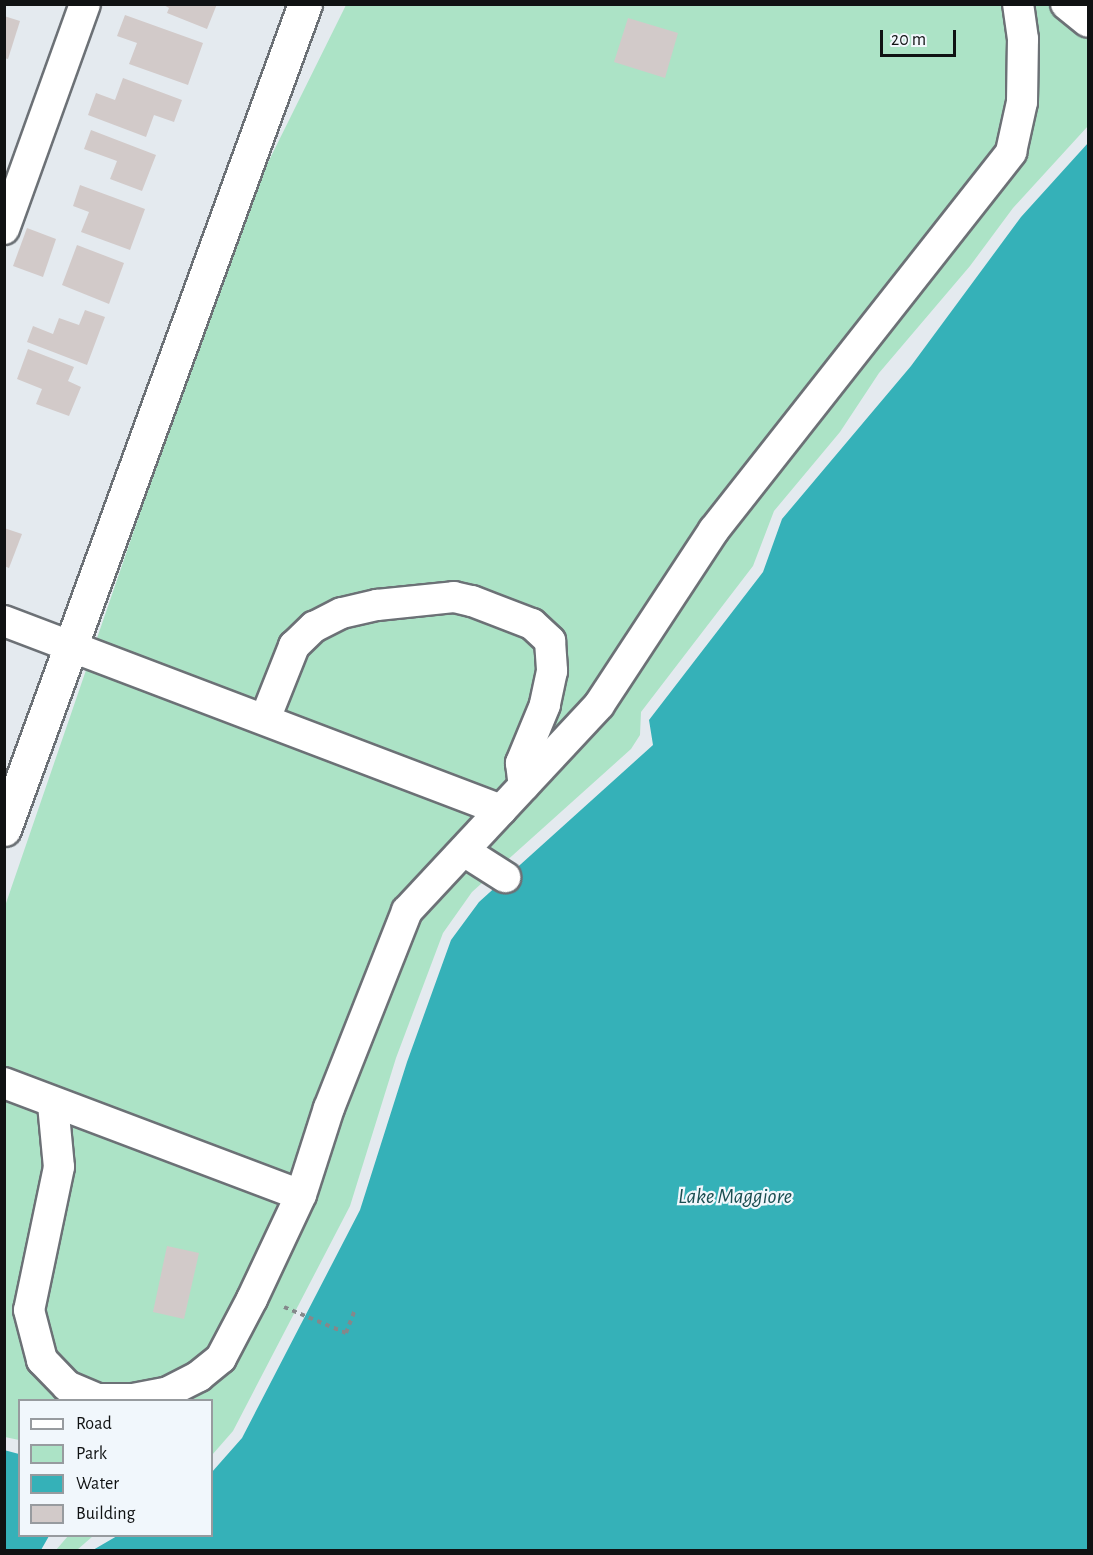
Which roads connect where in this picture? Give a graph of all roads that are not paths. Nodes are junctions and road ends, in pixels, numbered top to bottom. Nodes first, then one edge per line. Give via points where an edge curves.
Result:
1 (85, 4) edge
2 (305, 4) edge
3 (1018, 4) edge
4 (1066, 4) edge
5 (1089, 22) edge
6 (4, 229) edge
7 (4, 621) edge
8 (70, 644) junction
9 (265, 719) junction
10 (524, 786) junction
11 (501, 810) junction
12 (4, 828) edge
13 (464, 851) junction
14 (505, 877) dead end
15 (4, 1083) edge
16 (53, 1104) junction
17 (301, 1196) junction

1 - 6 street
2 - 8 main road
3 - 10 street via 1023,39 1022,102 1011,152 714,530 599,705
4 - 5 street
7 - 8 street
8 - 9 street
8 - 12 main road
9 - 10 street via 294,646 314,627 342,613 377,604 453,597 472,601 532,624 550,641 552,671 545,705 521,763
9 - 11 street
10 - 11 street
11 - 13 street
13 - 14 street
13 - 17 street via 407,911 329,1108
15 - 16 street
16 - 17 street
16 - 17 street via 59,1167 29,1310 42,1360 67,1386 98,1399 132,1399 168,1392 199,1376 221,1358

